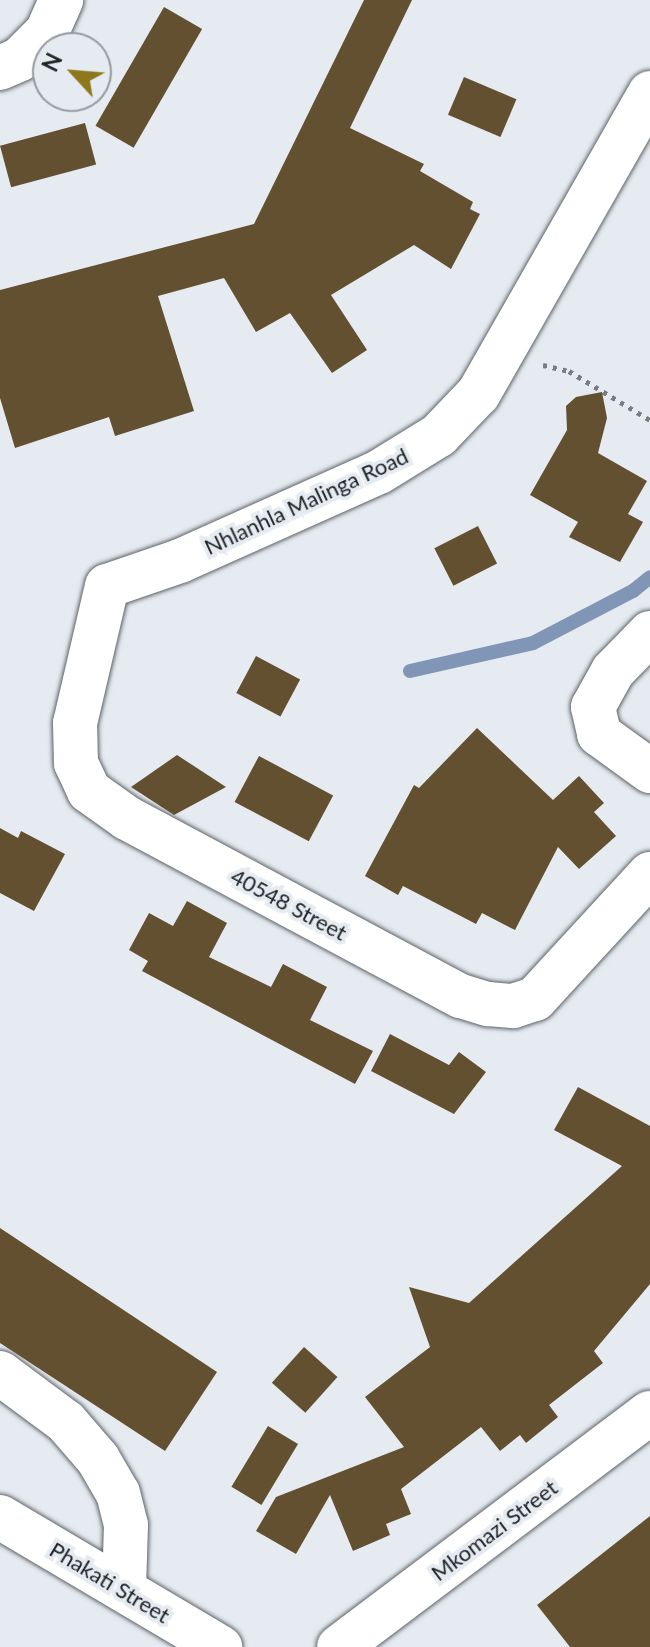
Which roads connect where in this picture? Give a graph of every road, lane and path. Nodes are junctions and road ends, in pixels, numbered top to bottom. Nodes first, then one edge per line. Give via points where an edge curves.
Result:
1 (68, 2) edge
2 (0, 68) edge
3 (650, 93) edge
4 (504, 355) junction
5 (650, 420) edge
6 (107, 586) joint
7 (650, 633) edge
8 (650, 771) edge
9 (650, 874) edge
10 (0, 1373) edge
11 (650, 1413) edge
12 (0, 1517) edge
13 (124, 1590) junction
14 (220, 1647) edge
15 (339, 1647) edge

1 - 2 street via 20,59
3 - 4 street, Nhlanhla Malinga Road
4 - 5 path via 569,371
4 - 6 street, Nhlanhla Malinga Road via 478,394 439,435 379,472 180,561
6 - 9 street, 40548 Street via 75,723 76,763 89,791 127,818 447,989 488,1004 513,1006 535,999
7 - 8 street via 613,671 593,707 599,734
10 - 13 street via 66,1422 118,1493 126,1525
11 - 15 street, Mkomazi Street
12 - 13 street, Phakati Street
13 - 14 street, Phakati Street

